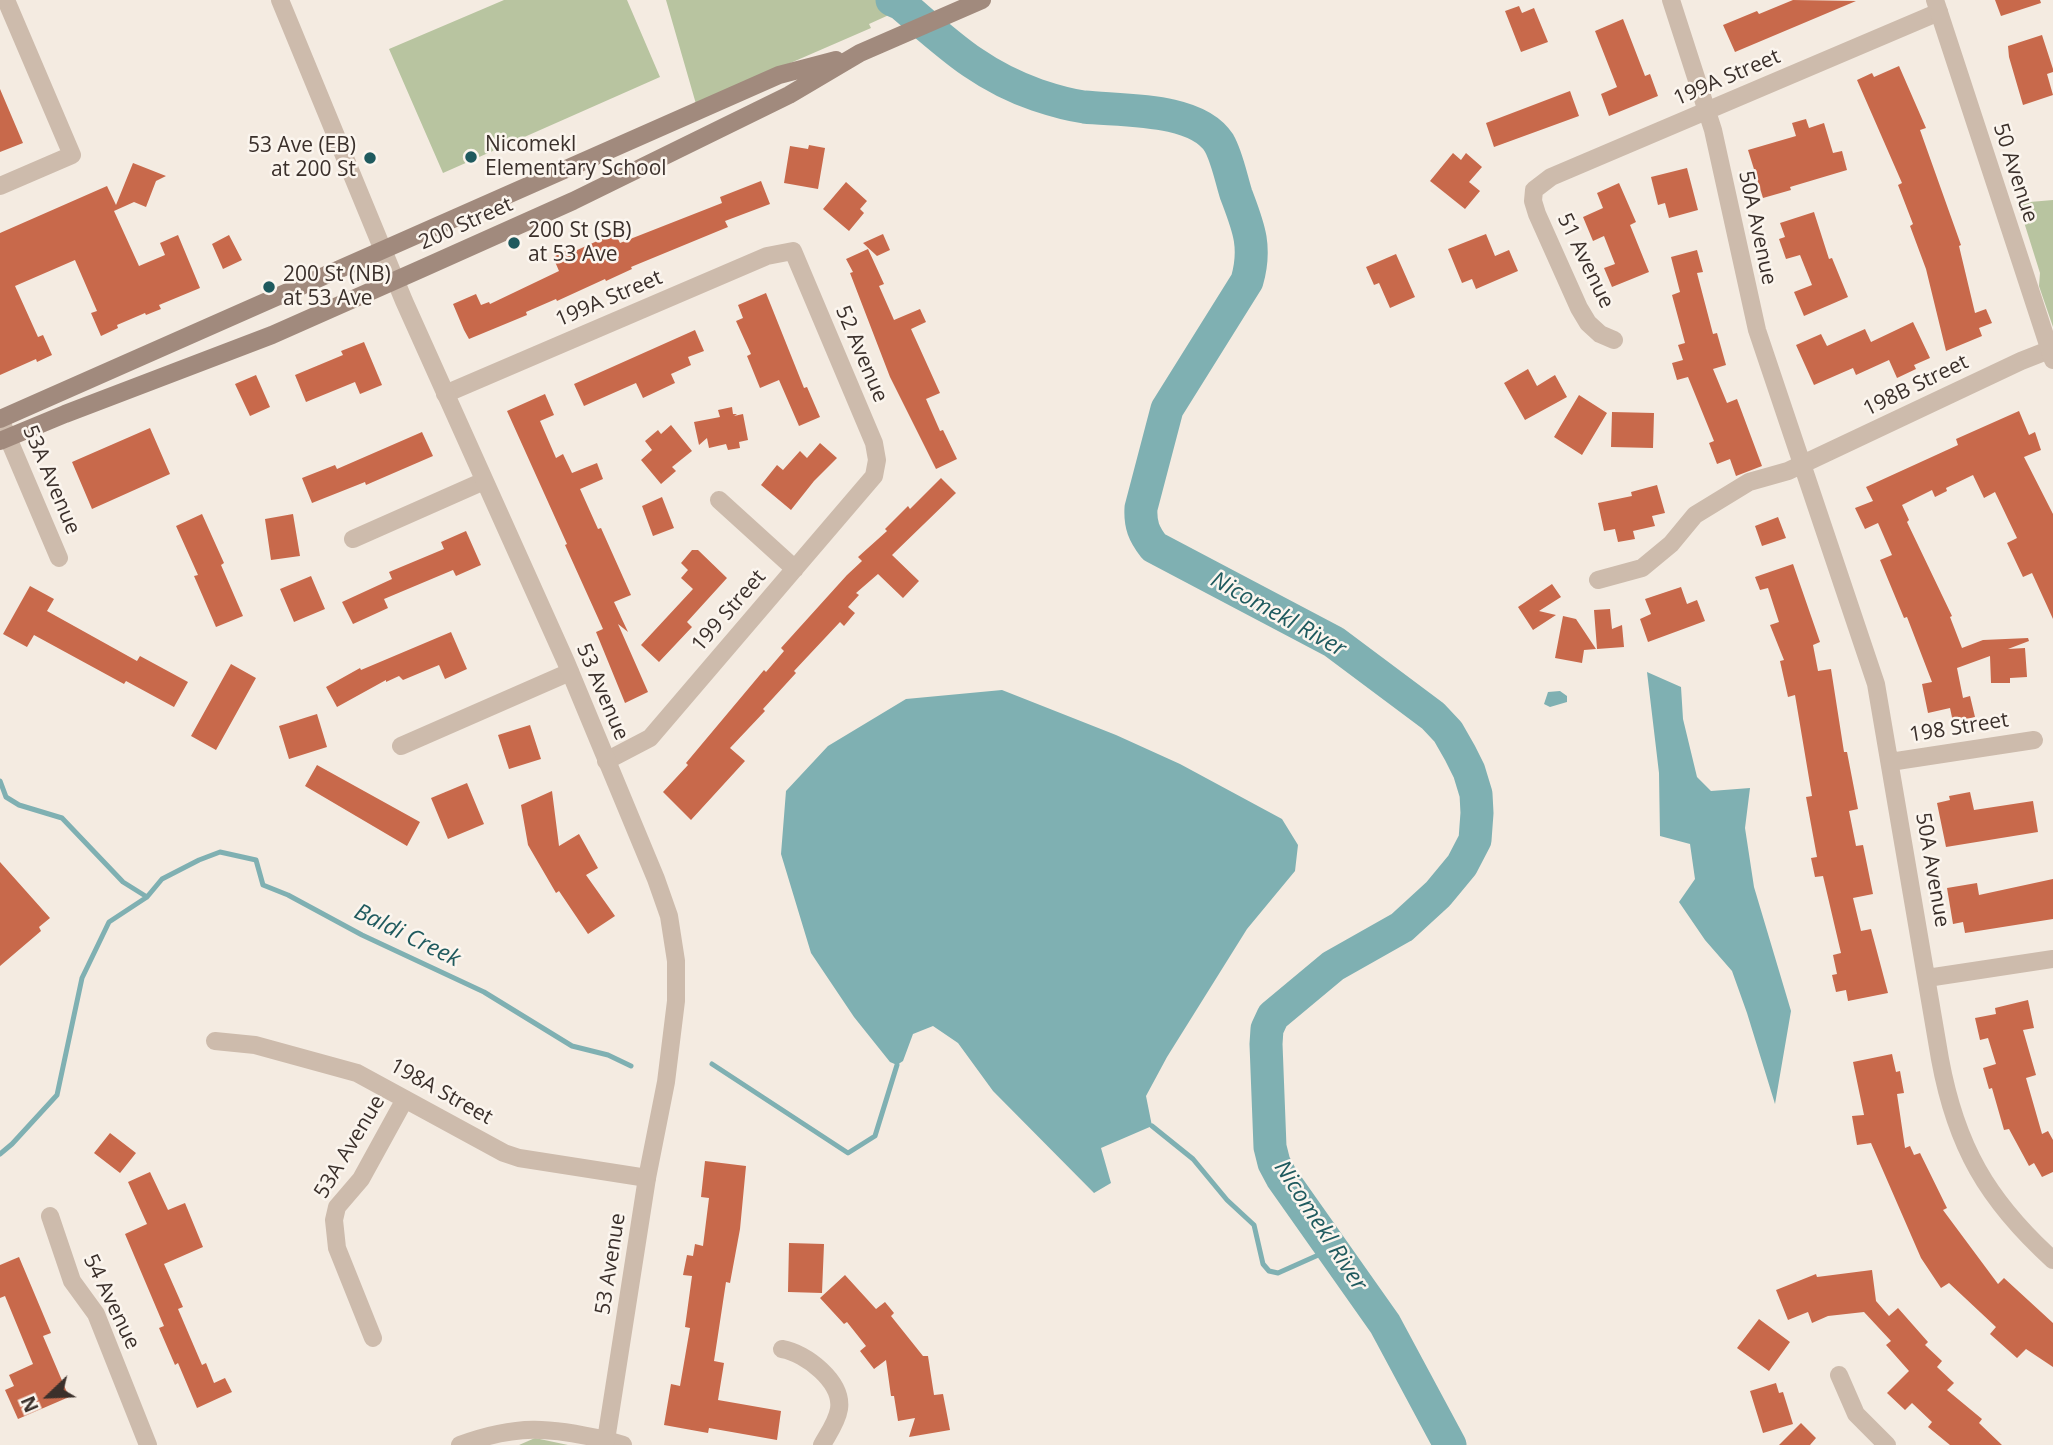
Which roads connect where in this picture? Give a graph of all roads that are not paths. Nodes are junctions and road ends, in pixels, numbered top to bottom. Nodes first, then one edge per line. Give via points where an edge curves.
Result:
1 (6, 0) edge
2 (280, 0) edge
3 (1671, 0) edge
4 (974, 4) edge
5 (1937, 6) edge
6 (860, 54) junction
7 (1707, 111) junction
8 (0, 186) edge
9 (1534, 190) joint
10 (384, 251) junction
11 (793, 251) joint
12 (396, 280) junction
13 (1614, 340) dead end
14 (2051, 355) edge
15 (445, 394) junction
16 (0, 419) edge
17 (4, 439) edge
18 (1803, 465) junction
19 (874, 477) joint
20 (484, 481) junction
21 (719, 499) dead end
22 (353, 539) dead end
23 (59, 558) dead end
24 (795, 569) junction
25 (1598, 580) dead end
26 (570, 672) junction
27 (2034, 740) dead end
28 (401, 746) dead end
29 (606, 761) junction
30 (1891, 762) junction
31 (2053, 959) edge
32 (1927, 978) junction
33 (215, 1041) dead end
34 (405, 1099) junction
35 (647, 1178) junction
36 (50, 1216) dead end
37 (2053, 1260) edge
38 (373, 1338) dead end
39 (782, 1349) dead end
40 (1839, 1375) dead end
41 (610, 1444) edge
42 (148, 1445) edge
43 (460, 1445) edge
44 (822, 1445) edge
45 (1887, 1445) edge

1 - 8 street via 72,155
2 - 10 street, 53 Avenue
3 - 7 street, 50A Avenue
4 - 6 main road, 200 Street
5 - 7 street, 199A Street
5 - 14 street, 50 Avenue
6 - 10 main road, 200 Street via 779,75
6 - 12 main road, 200 Street via 789,95 597,189
7 - 9 street, 199A Street via 1551,177
7 - 18 street, 50A Avenue via 1757,330
9 - 13 street, 51 Avenue via 1537,214 1579,308 1600,334
10 - 12 street, 53 Avenue
10 - 16 main road, 200 Street
11 - 15 street, 199A Street via 767,256
11 - 19 street, 52 Avenue via 874,443
12 - 15 street, 53 Avenue
12 - 17 main road, 200 Street via 272,335
14 - 18 street, 198B Street via 2021,361
15 - 20 street, 53 Avenue
16 - 17 street, 53A Avenue
17 - 23 street, 53A Avenue
18 - 25 street via 1749,482 1695,515 1671,544 1642,568
18 - 30 street, 50A Avenue via 1876,684
19 - 24 street, 199 Street
20 - 22 street
20 - 26 street, 53 Avenue
21 - 24 street
24 - 29 street, 199 Street via 650,738
26 - 28 street
26 - 29 street, 53 Avenue
27 - 30 street, 198 Street
29 - 35 street, 53 Avenue via 663,897 674,938 676,1001
30 - 32 street, 50A Avenue
31 - 32 street
32 - 37 street, 50A Avenue via 1945,1089 1962,1139 1998,1202
33 - 34 street, 198A Street via 255,1045 343,1068
34 - 35 street, 198A Street via 519,1158
34 - 38 street, 53A Avenue via 361,1179 337,1207 334,1220 337,1248
35 - 41 street, 53 Avenue
36 - 42 street, 54 Avenue via 72,1281 96,1314
39 - 44 street via 803,1355 835,1387 838,1417
40 - 45 street via 1856,1414
41 - 43 street via 539,1428

